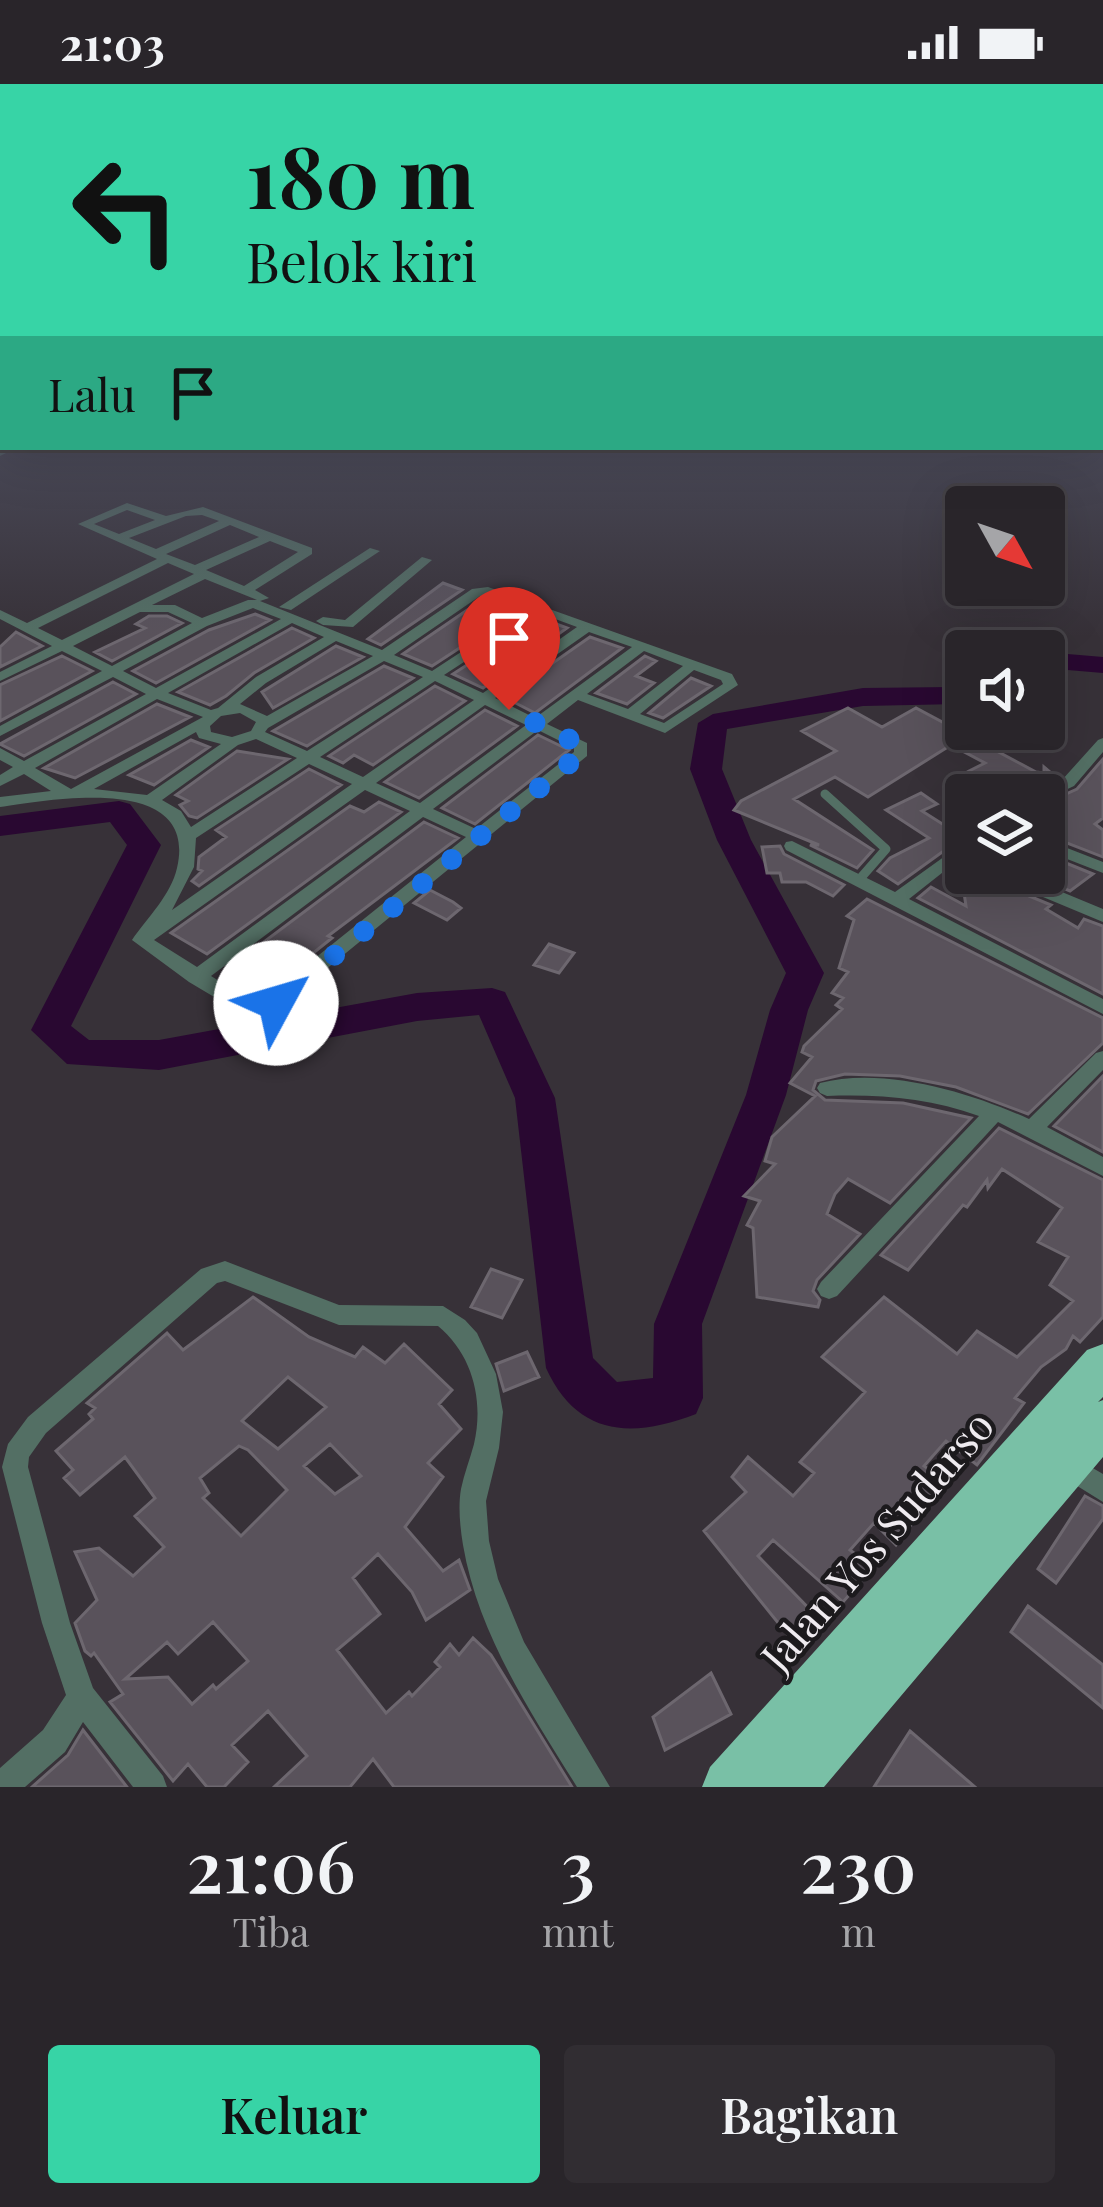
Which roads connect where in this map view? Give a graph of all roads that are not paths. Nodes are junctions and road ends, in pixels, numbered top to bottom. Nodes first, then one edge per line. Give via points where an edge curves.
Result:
1 (166, 520) junction
2 (228, 522) junction
3 (268, 537) junction
4 (117, 539) junction
5 (374, 551) dead end
6 (160, 557) junction
7 (426, 560) dead end
8 (198, 573) junction
9 (248, 592) junction
10 (538, 608) junction
11 (289, 612) junction
12 (0, 614) edge
13 (206, 618) junction
14 (587, 627) junction
15 (27, 628) junction
16 (334, 636) junction
17 (642, 646) junction
18 (67, 647) junction
19 (383, 656) junction
20 (693, 664) junction
21 (116, 670) junction
22 (431, 675) junction
23 (3, 678) edge
24 (157, 694) junction
25 (578, 694) junction
26 (485, 698) junction
27 (214, 715) junction
28 (628, 716) junction
29 (539, 724) junction
30 (260, 729) junction
31 (0, 732) edge
32 (233, 742) junction
33 (1103, 743) edge
34 (0, 753) edge
35 (309, 758) junction
36 (24, 768) junction
37 (0, 782) edge
38 (362, 784) junction
39 (1065, 784) edge
40 (71, 793) junction
41 (825, 794) dead end
42 (151, 800) junction
43 (0, 802) edge
44 (420, 810) junction
45 (188, 836) junction
46 (478, 836) junction
47 (792, 846) dead end
48 (1065, 853) edge
49 (945, 865) edge
50 (1103, 868) edge
51 (858, 880) junction
52 (1051, 894) edge
53 (896, 900) junction
54 (1103, 916) edge
55 (141, 940) junction
56 (196, 977) junction
57 (1103, 1007) edge
58 (1103, 1058) edge
59 (827, 1088) dead end
60 (995, 1112) junction
61 (1034, 1128) junction
62 (1103, 1167) edge
63 (829, 1289) dead end
64 (1103, 1364) edge
65 (1095, 1447) edge
66 (82, 1697) junction
67 (2, 1787) edge
68 (152, 1787) edge
69 (595, 1787) edge
70 (730, 1787) edge
71 (787, 1787) edge

1 - 2 street via 194,511
1 - 4 street
1 - 4 street via 127,506 84,524
2 - 3 street
2 - 6 street
3 - 8 street
3 - 9 street via 308,551
4 - 6 street
5 - 11 street
6 - 8 street
6 - 15 street
7 - 11 street via 348,624
8 - 9 street
8 - 18 street
9 - 11 street
9 - 13 street
10 - 14 street
10 - 19 street via 477,592
10 - 22 street
11 - 13 street via 245,602
11 - 16 street
11 - 24 street
12 - 15 street
13 - 18 street via 154,607
13 - 21 street
14 - 17 street
14 - 26 street
15 - 18 street
16 - 19 street
16 - 27 street
17 - 20 street
17 - 25 street
18 - 21 street
18 - 23 street
19 - 22 street
19 - 30 street
20 - 28 street
20 - 28 street via 731,685 669,728
21 - 24 street
21 - 31 street
22 - 26 street
22 - 35 street
24 - 27 street
24 - 36 street
25 - 28 street
25 - 29 street
26 - 29 street
26 - 38 street
27 - 30 street via 250,710 261,715
27 - 32 street via 204,735
27 - 40 street
29 - 44 street
29 - 46 street via 582,753
30 - 32 street
30 - 35 street
32 - 42 street
33 - 39 street
34 - 36 street
35 - 38 street
35 - 45 street
36 - 37 street
36 - 40 street
38 - 44 street
38 - 55 street
40 - 42 street
40 - 43 street
41 - 51 lane via 886,849
42 - 45 street via 170,808
44 - 46 street
44 - 56 street
45 - 55 street via 186,869
46 - 56 street via 271,1006 248,1008
47 - 51 street
48 - 50 street
49 - 53 street
51 - 53 street
52 - 54 street
53 - 57 street
55 - 56 street
58 - 61 street
59 - 60 street via 884,1086
60 - 61 street
60 - 63 street
61 - 62 street
64 - 70 highway, Jalan Yos Sudarso
65 - 71 highway
66 - 67 street via 54,1741
66 - 68 street
66 - 69 street via 56,1623 17,1453 37,1425 209,1276 225,1271 316,1311 443,1316 466,1336 492,1415 472,1499 487,1590 506,1641

